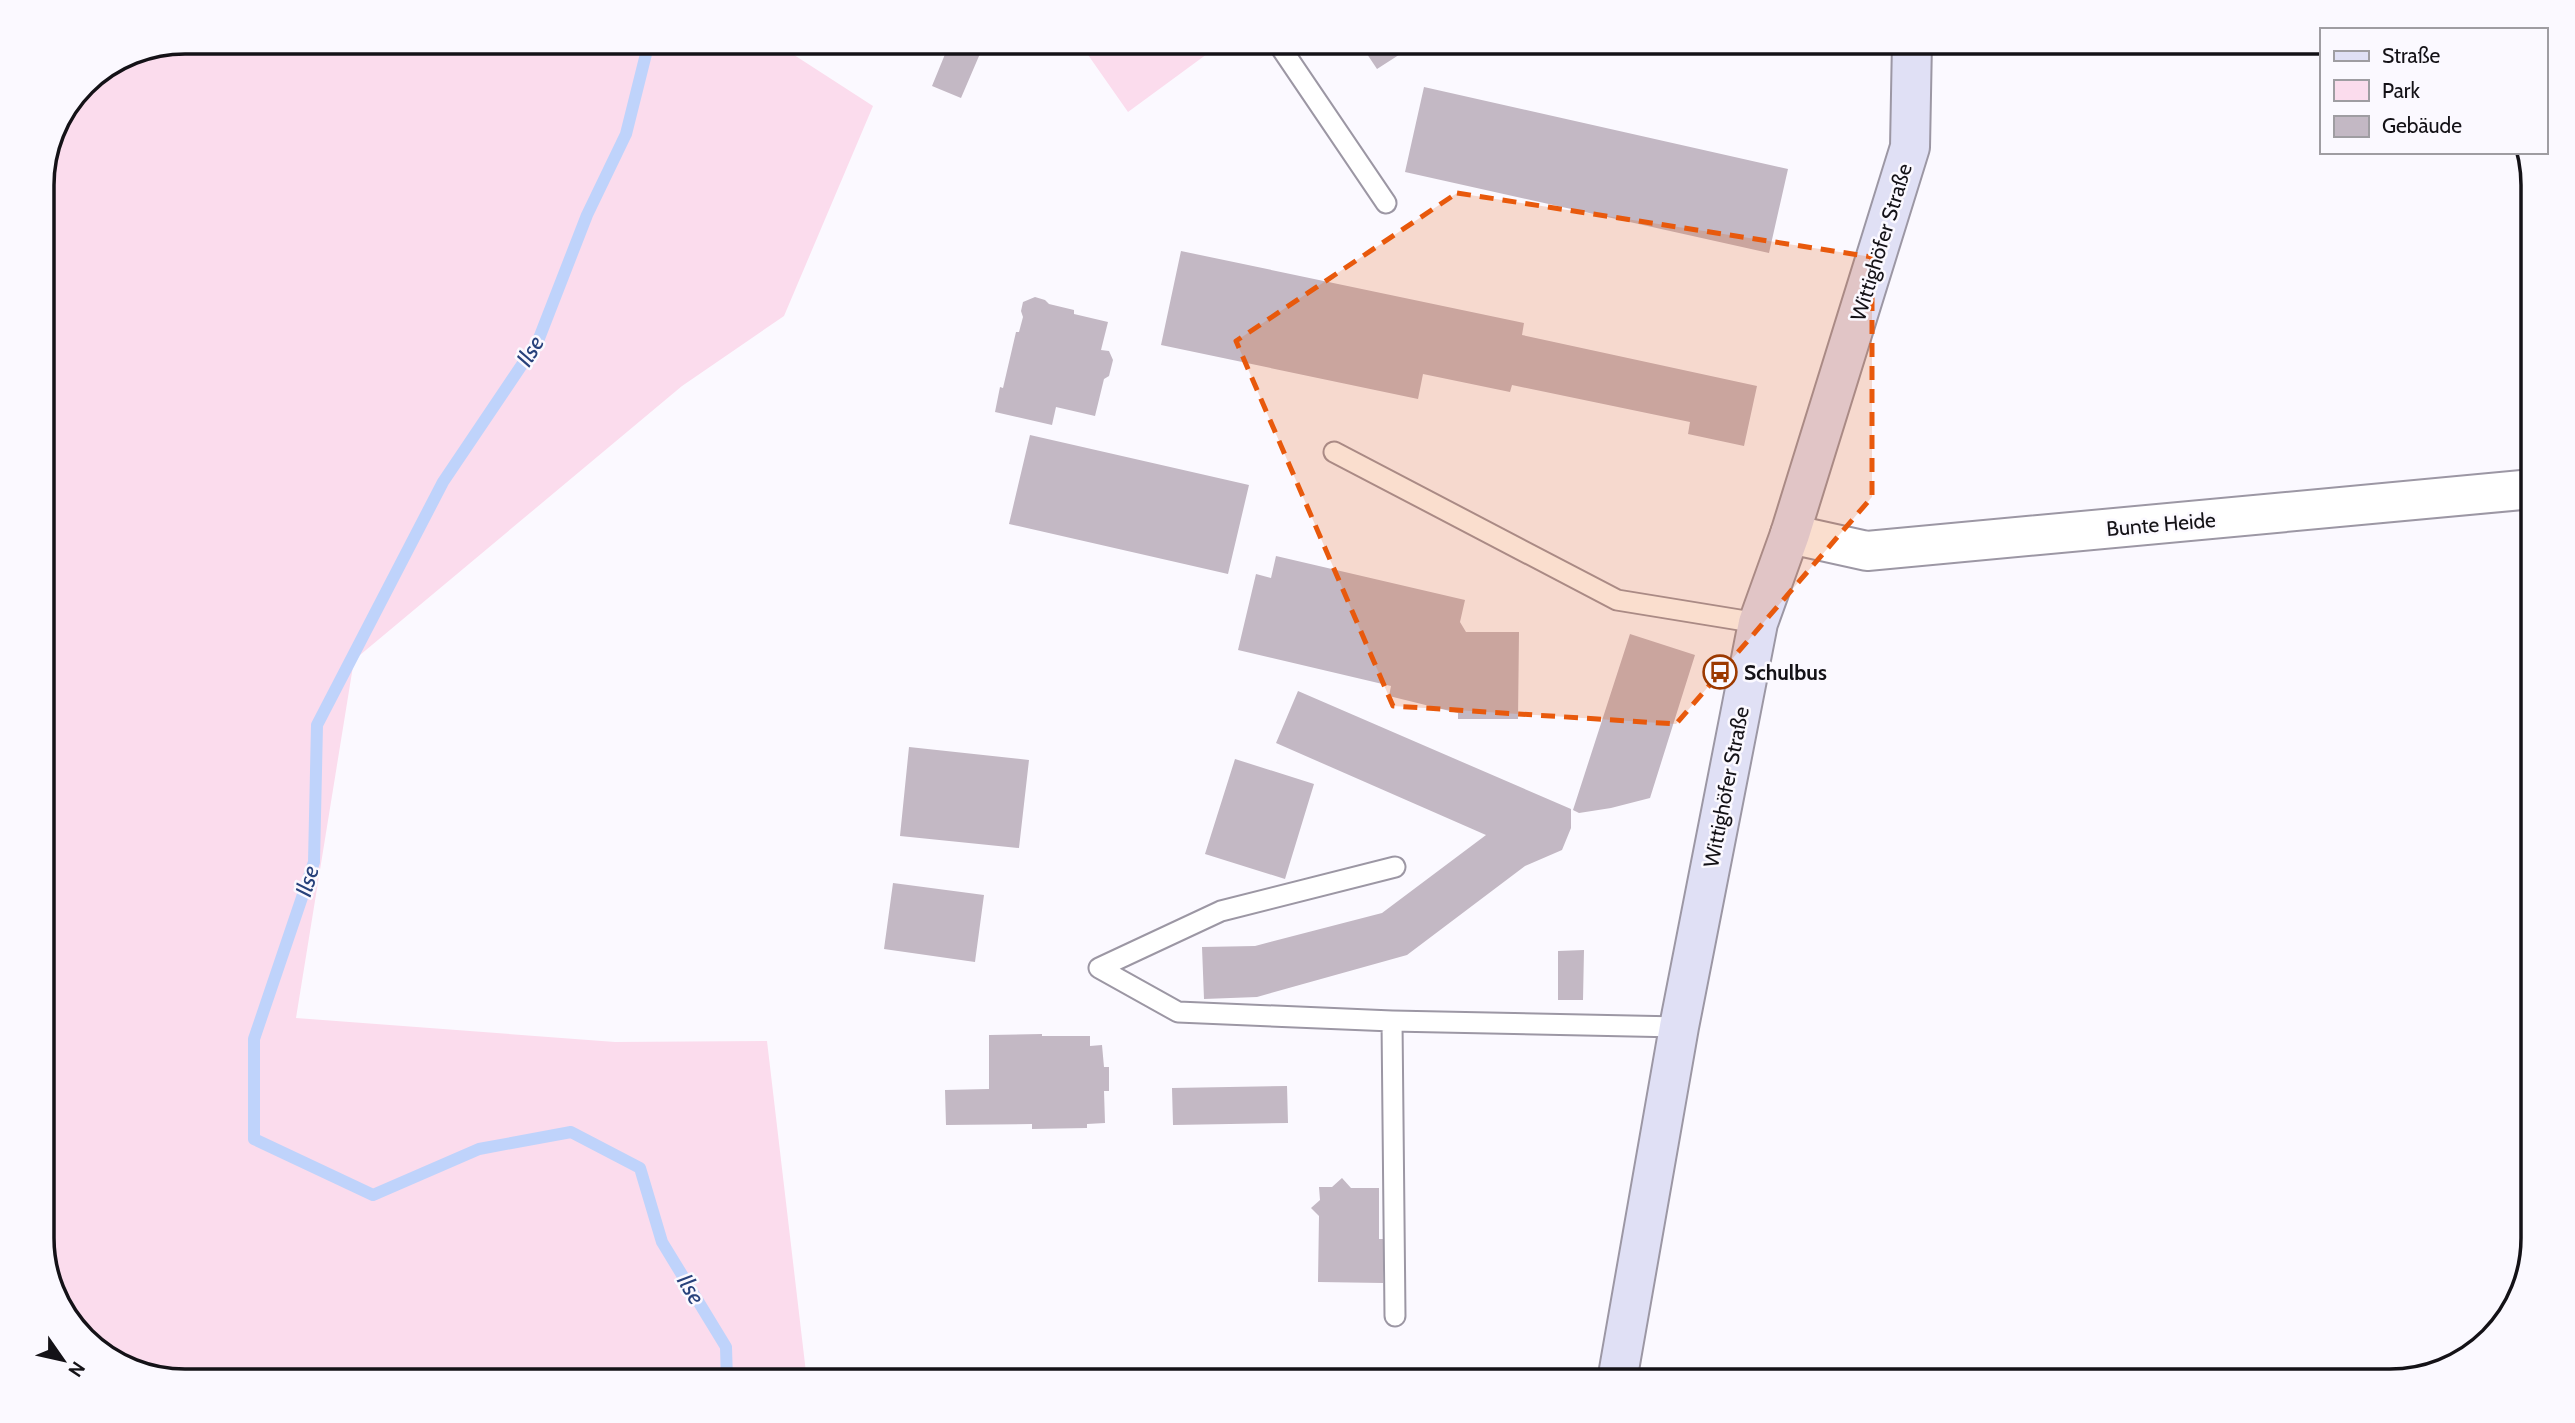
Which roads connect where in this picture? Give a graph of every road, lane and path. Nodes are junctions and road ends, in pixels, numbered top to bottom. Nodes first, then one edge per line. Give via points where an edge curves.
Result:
1 (1285, 54) edge
2 (1912, 54) edge
3 (1386, 203) dead end
4 (1334, 452) dead end
5 (2520, 490) edge
6 (1790, 534) junction
7 (1758, 623) junction
8 (1395, 867) dead end
9 (1392, 1021) junction
10 (1679, 1027) junction
11 (1395, 1316) dead end
12 (1619, 1369) edge

1 - 3 lane
2 - 6 main road, Wittighöfer Straße via 1910,147
4 - 7 lane via 1617,600
5 - 6 street, Bunte Heide via 1867,551
6 - 7 main road, Wittighöfer Straße
7 - 10 main road, Wittighöfer Straße
8 - 9 lane via 1221,911 1099,968 1178,1012
9 - 10 lane
9 - 11 lane
10 - 12 main road, Wittighöfer Straße

